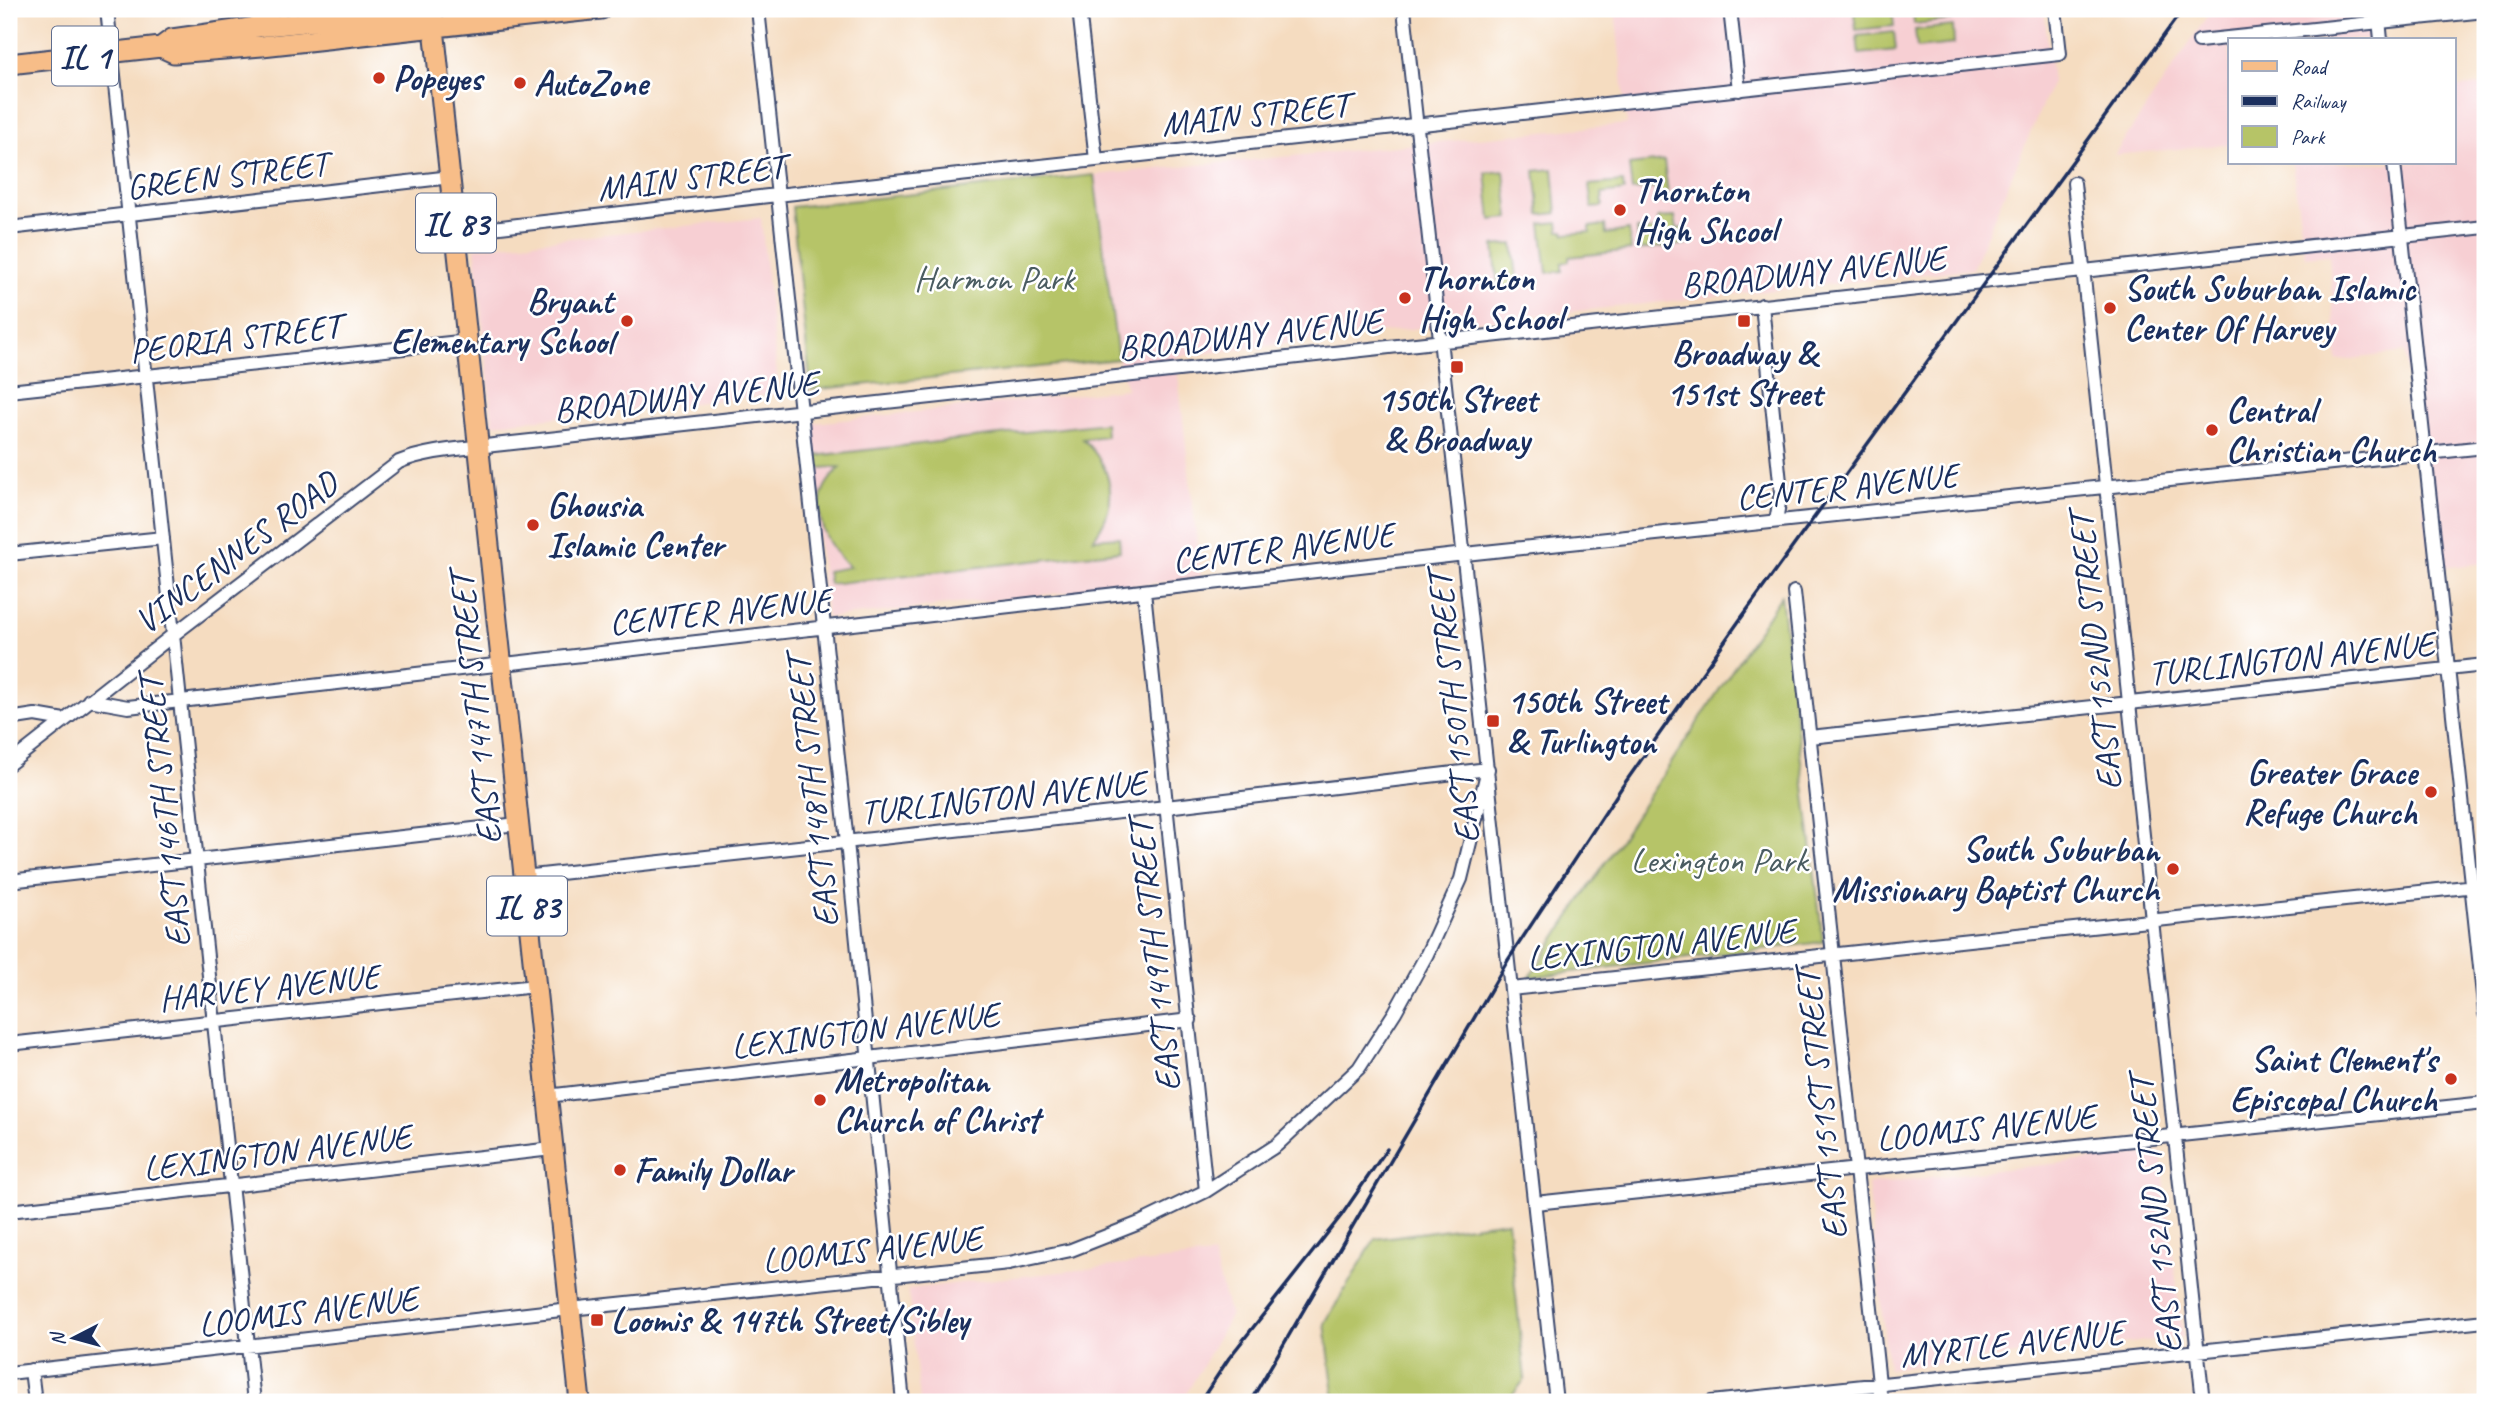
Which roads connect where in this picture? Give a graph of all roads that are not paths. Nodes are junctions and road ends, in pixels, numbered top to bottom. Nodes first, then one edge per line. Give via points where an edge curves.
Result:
1 (107, 9) edge
2 (601, 9) edge
3 (758, 9) edge
4 (1079, 9) edge
5 (1404, 9) edge
6 (1730, 9) edge
7 (2054, 9) edge
8 (2485, 10) edge
9 (432, 15) edge
10 (2378, 15) edge
11 (2381, 38) edge
12 (2199, 41) dead end
13 (111, 53) junction
14 (9, 64) edge
15 (1739, 90) junction
16 (1416, 125) junction
17 (1096, 160) junction
18 (2394, 164) edge
19 (451, 177) junction
20 (2074, 183) dead end
21 (777, 195) junction
22 (128, 215) junction
23 (2485, 227) edge
24 (9, 228) edge
25 (457, 232) junction
26 (2402, 236) junction
27 (2082, 271) junction
28 (1762, 305) junction
29 (468, 341) junction
30 (1439, 341) junction
31 (146, 377) junction
32 (9, 391) edge
33 (799, 411) junction
34 (480, 446) junction
35 (2485, 447) edge
36 (2425, 453) junction
37 (2105, 487) junction
38 (1776, 521) junction
39 (163, 538) junction
40 (9, 554) edge
41 (1465, 554) junction
42 (1143, 591) junction
43 (1794, 592) dead end
44 (823, 627) junction
45 (173, 635) junction
46 (501, 664) junction
47 (2485, 665) edge
48 (2448, 669) junction
49 (89, 700) junction
50 (180, 701) junction
51 (2129, 703) junction
52 (9, 719) edge
53 (64, 720) junction
54 (1810, 737) junction
55 (9, 764) edge
56 (1488, 769) junction
57 (1166, 807) junction
58 (518, 824) junction
59 (846, 842) junction
60 (197, 861) junction
61 (523, 877) junction
62 (9, 881) edge
63 (2485, 885) edge
64 (2471, 886) junction
65 (2152, 921) junction
66 (1833, 954) junction
67 (535, 986) junction
68 (1511, 989) junction
69 (2485, 1014) edge
70 (1190, 1020) junction
71 (214, 1021) junction
72 (9, 1044) edge
73 (867, 1058) junction
74 (547, 1096) junction
75 (2485, 1103) edge
76 (2175, 1135) junction
77 (552, 1149) junction
78 (1856, 1169) junction
79 (231, 1185) junction
80 (1206, 1191) junction
81 (1535, 1203) junction
82 (9, 1211) edge
83 (889, 1275) junction
84 (570, 1309) junction
85 (2485, 1321) edge
86 (248, 1347) junction
87 (2197, 1351) junction
88 (31, 1370) junction
89 (9, 1373) edge
90 (1880, 1385) junction
91 (35, 1402) edge
92 (254, 1402) edge
93 (580, 1402) edge
94 (903, 1402) edge
95 (1556, 1402) edge
96 (1711, 1402) edge
97 (1881, 1402) edge
98 (2203, 1402) edge

1 - 13 street, EAST 146TH STREET
2 - 9 main road, IL 1
3 - 21 street, EAST 148TH STREET
4 - 17 street
5 - 16 street, EAST 150TH STREET
6 - 15 street
7 - 15 street, MAIN STREET via 2060,54
8 - 10 street
9 - 13 main road, IL 1 via 262,46 174,53 161,47
9 - 19 main road, EAST 147TH STREET / IL 83
10 - 11 street
10 - 12 street
13 - 14 main road, IL 1
13 - 22 street, EAST 146TH STREET
15 - 16 street, MAIN STREET
16 - 17 street, MAIN STREET
16 - 30 street, EAST 150TH STREET
17 - 21 street, MAIN STREET
18 - 26 street
19 - 22 street, GREEN STREET
19 - 25 main road, EAST 147TH STREET / IL 83
20 - 27 street, EAST 152ND STREET
21 - 25 street, MAIN STREET
21 - 33 street, EAST 148TH STREET
22 - 24 street, GREEN STREET
22 - 31 street, EAST 146TH STREET
23 - 26 street, BROADWAY AVENUE
25 - 29 main road, EAST 147TH STREET / IL 83
26 - 27 street, BROADWAY AVENUE
26 - 36 street
27 - 28 street, BROADWAY AVENUE
27 - 37 street, EAST 152ND STREET
28 - 30 street, BROADWAY AVENUE
28 - 38 street via 1782,492
29 - 31 street, PEORIA STREET
29 - 34 main road, EAST 147TH STREET / IL 83
30 - 33 street, BROADWAY AVENUE
30 - 41 street, EAST 150TH STREET
31 - 32 street, PEORIA STREET
31 - 39 street, EAST 146TH STREET
33 - 34 street, BROADWAY AVENUE
33 - 44 street, EAST 148TH STREET
34 - 45 street, VINCENNES ROAD via 399,462
34 - 46 main road, EAST 147TH STREET / IL 83
35 - 36 street, CENTER AVENUE
36 - 37 street, CENTER AVENUE
36 - 48 street
37 - 38 street, CENTER AVENUE
37 - 51 street, EAST 152ND STREET
38 - 41 street, CENTER AVENUE
39 - 40 street
39 - 45 street, EAST 146TH STREET
41 - 42 street, CENTER AVENUE
41 - 56 street, EAST 150TH STREET
42 - 44 street, CENTER AVENUE
42 - 57 street, EAST 149TH STREET
43 - 54 street, EAST 151ST STREET
44 - 46 street, CENTER AVENUE
44 - 59 street, EAST 148TH STREET
45 - 49 street, VINCENNES ROAD
45 - 50 street, EAST 146TH STREET
46 - 50 street, CENTER AVENUE
46 - 58 main road, EAST 147TH STREET / IL 83
47 - 48 street, TURLINGTON AVENUE
48 - 51 street, TURLINGTON AVENUE
48 - 64 street
49 - 50 street, CENTER AVENUE via 128,707
49 - 53 street, VINCENNES ROAD
50 - 60 street, EAST 146TH STREET
51 - 54 street, TURLINGTON AVENUE
51 - 65 street, EAST 152ND STREET
52 - 53 street via 36,715
53 - 55 street, VINCENNES ROAD
54 - 66 street, EAST 151ST STREET
56 - 57 street, TURLINGTON AVENUE
56 - 68 street, EAST 150TH STREET
56 - 80 street, LOOMIS AVENUE via 1461,879 1427,954 1359,1068 1277,1145
57 - 59 street, TURLINGTON AVENUE
57 - 70 street, EAST 149TH STREET
58 - 60 street
58 - 61 main road, EAST 147TH STREET / IL 83
59 - 61 street, TURLINGTON AVENUE
59 - 73 street, EAST 148TH STREET
60 - 62 street
60 - 71 street, EAST 146TH STREET
61 - 67 main road, EAST 147TH STREET / IL 83
63 - 64 street, LEXINGTON AVENUE
64 - 65 street, LEXINGTON AVENUE
64 - 69 street
65 - 66 street, LEXINGTON AVENUE
65 - 76 street, EAST 152ND STREET
66 - 68 street, LEXINGTON AVENUE
66 - 78 street, EAST 151ST STREET
67 - 71 street, HARVEY AVENUE
67 - 74 main road, EAST 147TH STREET / IL 83
68 - 81 street, EAST 150TH STREET
70 - 73 street, LEXINGTON AVENUE
70 - 80 street, EAST 149TH STREET
71 - 72 street, HARVEY AVENUE
71 - 79 street, EAST 146TH STREET
73 - 74 street, LEXINGTON AVENUE
73 - 83 street, EAST 148TH STREET
74 - 77 main road, EAST 147TH STREET / IL 83
75 - 76 street, LOOMIS AVENUE
76 - 78 street, LOOMIS AVENUE
76 - 87 street, EAST 152ND STREET
77 - 79 street, LEXINGTON AVENUE
77 - 84 main road, EAST 147TH STREET / IL 83
78 - 81 street, LOOMIS AVENUE
78 - 90 street, EAST 151ST STREET
79 - 82 street, LEXINGTON AVENUE
79 - 86 street, EAST 146TH STREET
80 - 83 street, LOOMIS AVENUE via 1071,1250 1009,1263
81 - 95 street, EAST 150TH STREET
83 - 84 street, LOOMIS AVENUE
83 - 94 street, EAST 148TH STREET
84 - 86 street, LOOMIS AVENUE
84 - 93 main road, EAST 147TH STREET / IL 83
85 - 87 street, MYRTLE AVENUE
86 - 88 street, LOOMIS AVENUE
86 - 92 street, EAST 146TH STREET
87 - 90 street, MYRTLE AVENUE
87 - 98 street, EAST 152ND STREET
88 - 89 street, LOOMIS AVENUE
88 - 91 street
90 - 96 street, MYRTLE AVENUE
90 - 97 street, EAST 151ST STREET

